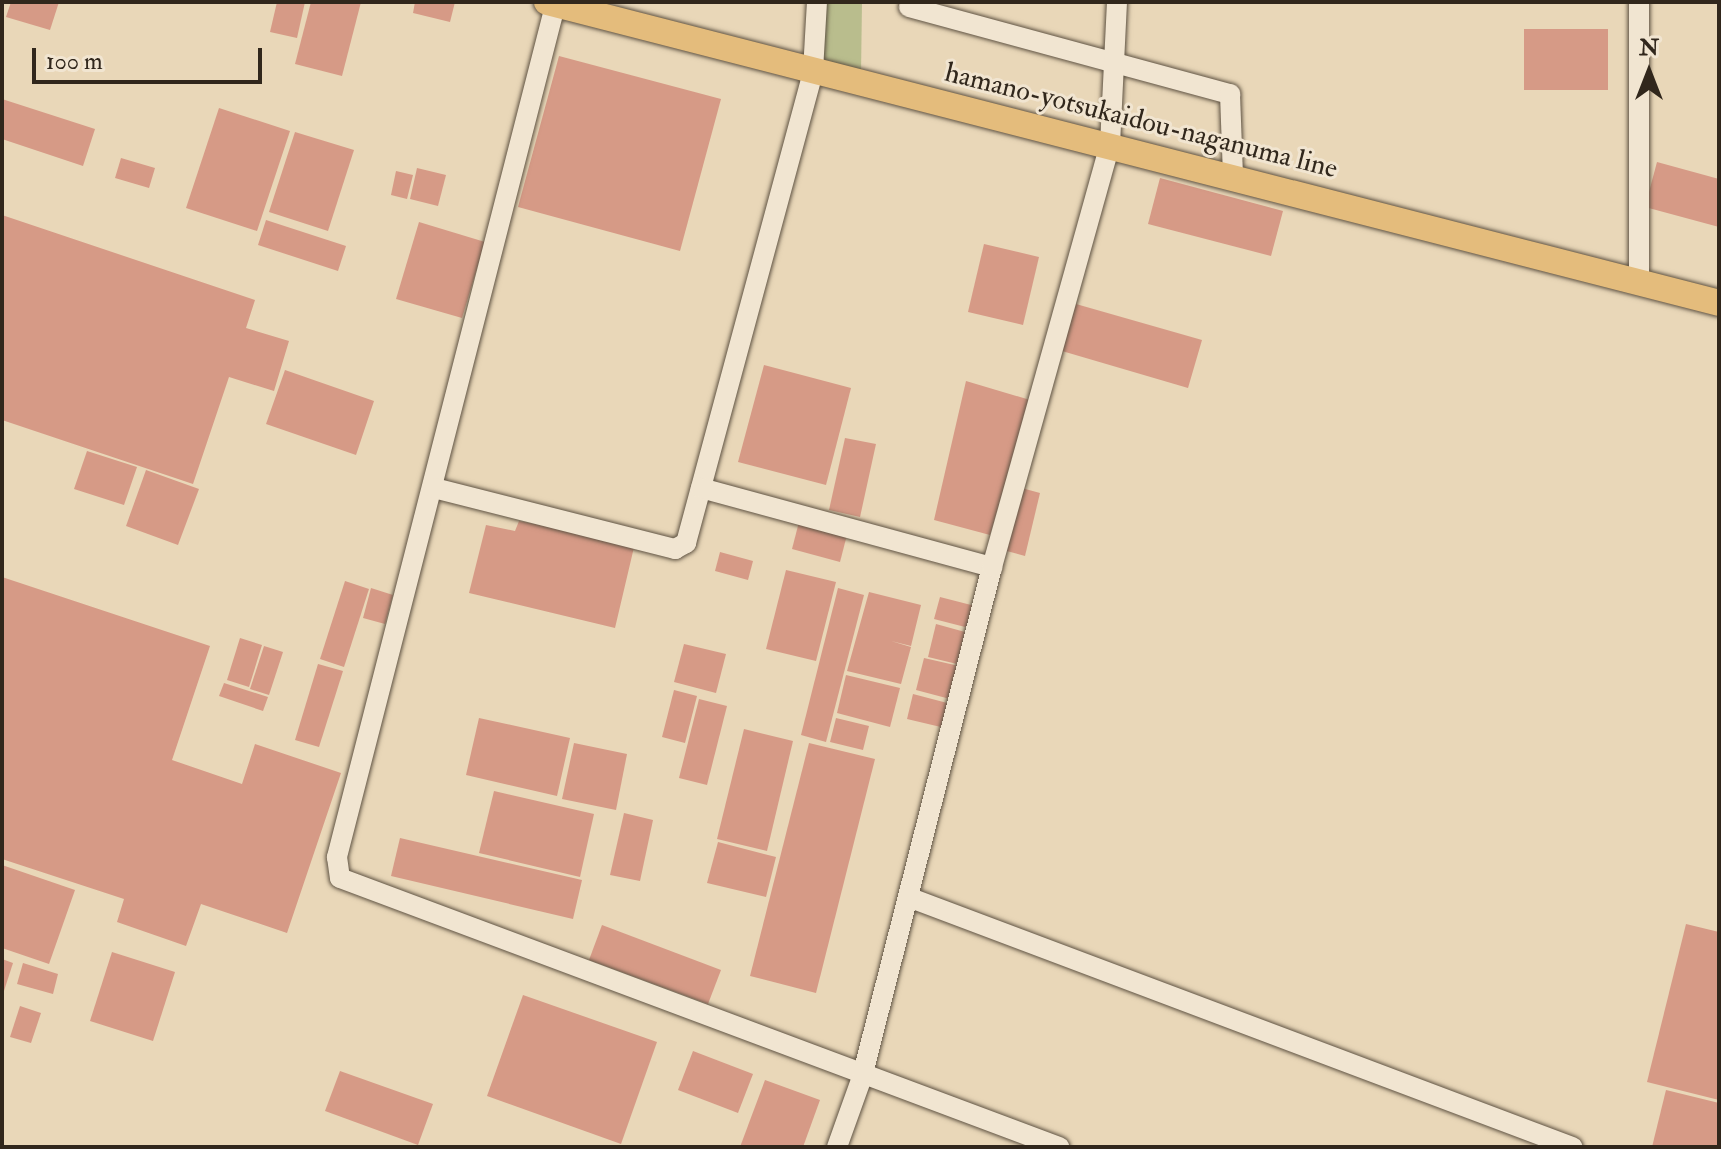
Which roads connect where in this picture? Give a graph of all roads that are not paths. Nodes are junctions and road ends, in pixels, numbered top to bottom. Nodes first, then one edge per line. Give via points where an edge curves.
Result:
1 (817, 2) edge
2 (1117, 2) edge
3 (1639, 2) edge
4 (553, 3) edge
5 (909, 7) dead end
6 (1116, 60) junction
7 (813, 71) junction
8 (1110, 145) junction
9 (1233, 176) junction
10 (1639, 281) junction
11 (1719, 303) edge
12 (434, 488) junction
13 (701, 488) junction
14 (992, 567) junction
15 (908, 897) junction
16 (862, 1077) junction
17 (837, 1147) edge
18 (1059, 1147) edge
19 (1572, 1147) edge

1 - 7 street
2 - 6 street
3 - 10 street
4 - 7 main road, hamano-yotsukaidou-naganuma line
4 - 12 street
5 - 6 street
6 - 8 street
6 - 9 street via 1230,94
7 - 8 main road, hamano-yotsukaidou-naganuma line
7 - 13 street
8 - 9 main road, hamano-yotsukaidou-naganuma line
8 - 14 street
9 - 10 main road, hamano-yotsukaidou-naganuma line
10 - 11 main road, hamano-yotsukaidou-naganuma line
12 - 13 street via 675,549 686,543
12 - 16 street via 337,857 340,878
13 - 14 street
14 - 15 street
15 - 16 street
15 - 19 street
16 - 17 street
16 - 18 street

